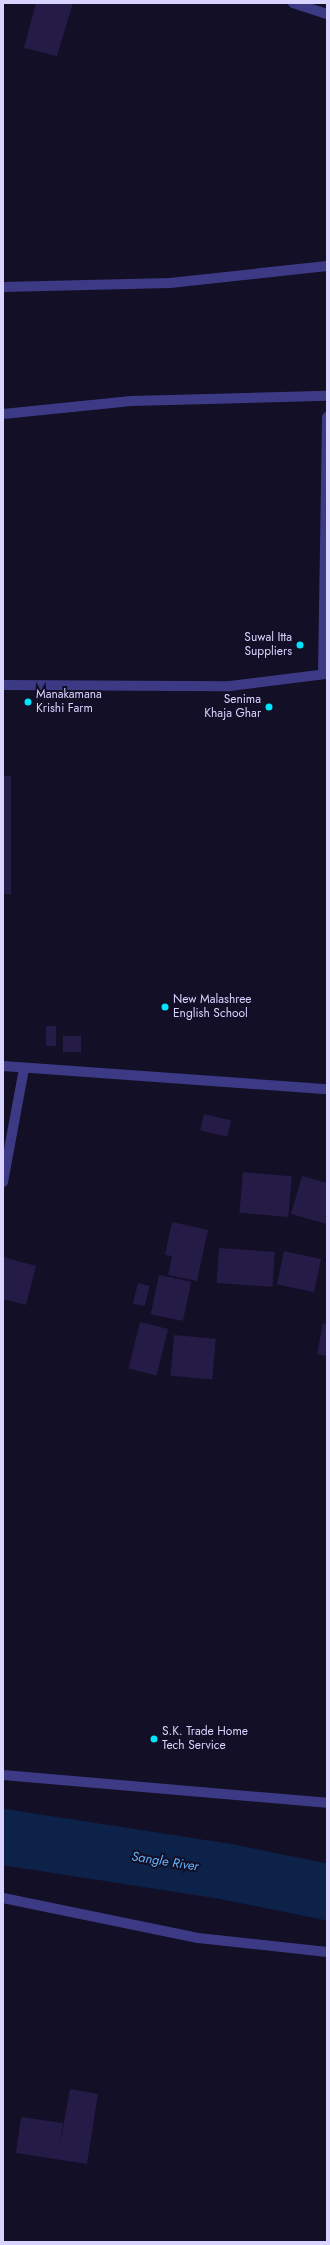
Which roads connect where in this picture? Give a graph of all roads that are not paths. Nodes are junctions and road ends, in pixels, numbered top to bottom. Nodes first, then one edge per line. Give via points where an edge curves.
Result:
1 (293, 3) edge
2 (327, 14) edge
3 (327, 266) edge
4 (3, 287) edge
5 (327, 396) edge
6 (3, 414) edge
7 (327, 417) edge
8 (325, 674) edge
9 (3, 685) edge
10 (3, 1066) edge
11 (24, 1069) junction
12 (327, 1088) edge
13 (3, 1182) edge
14 (3, 1775) edge
15 (327, 1803) edge
16 (3, 1898) edge
17 (327, 1952) edge

1 - 2 street
3 - 4 street via 170,283
5 - 6 street via 131,401
7 - 8 street
8 - 9 street via 230,686
10 - 11 street
11 - 12 street
11 - 13 street
14 - 15 street
16 - 17 street via 198,1938

